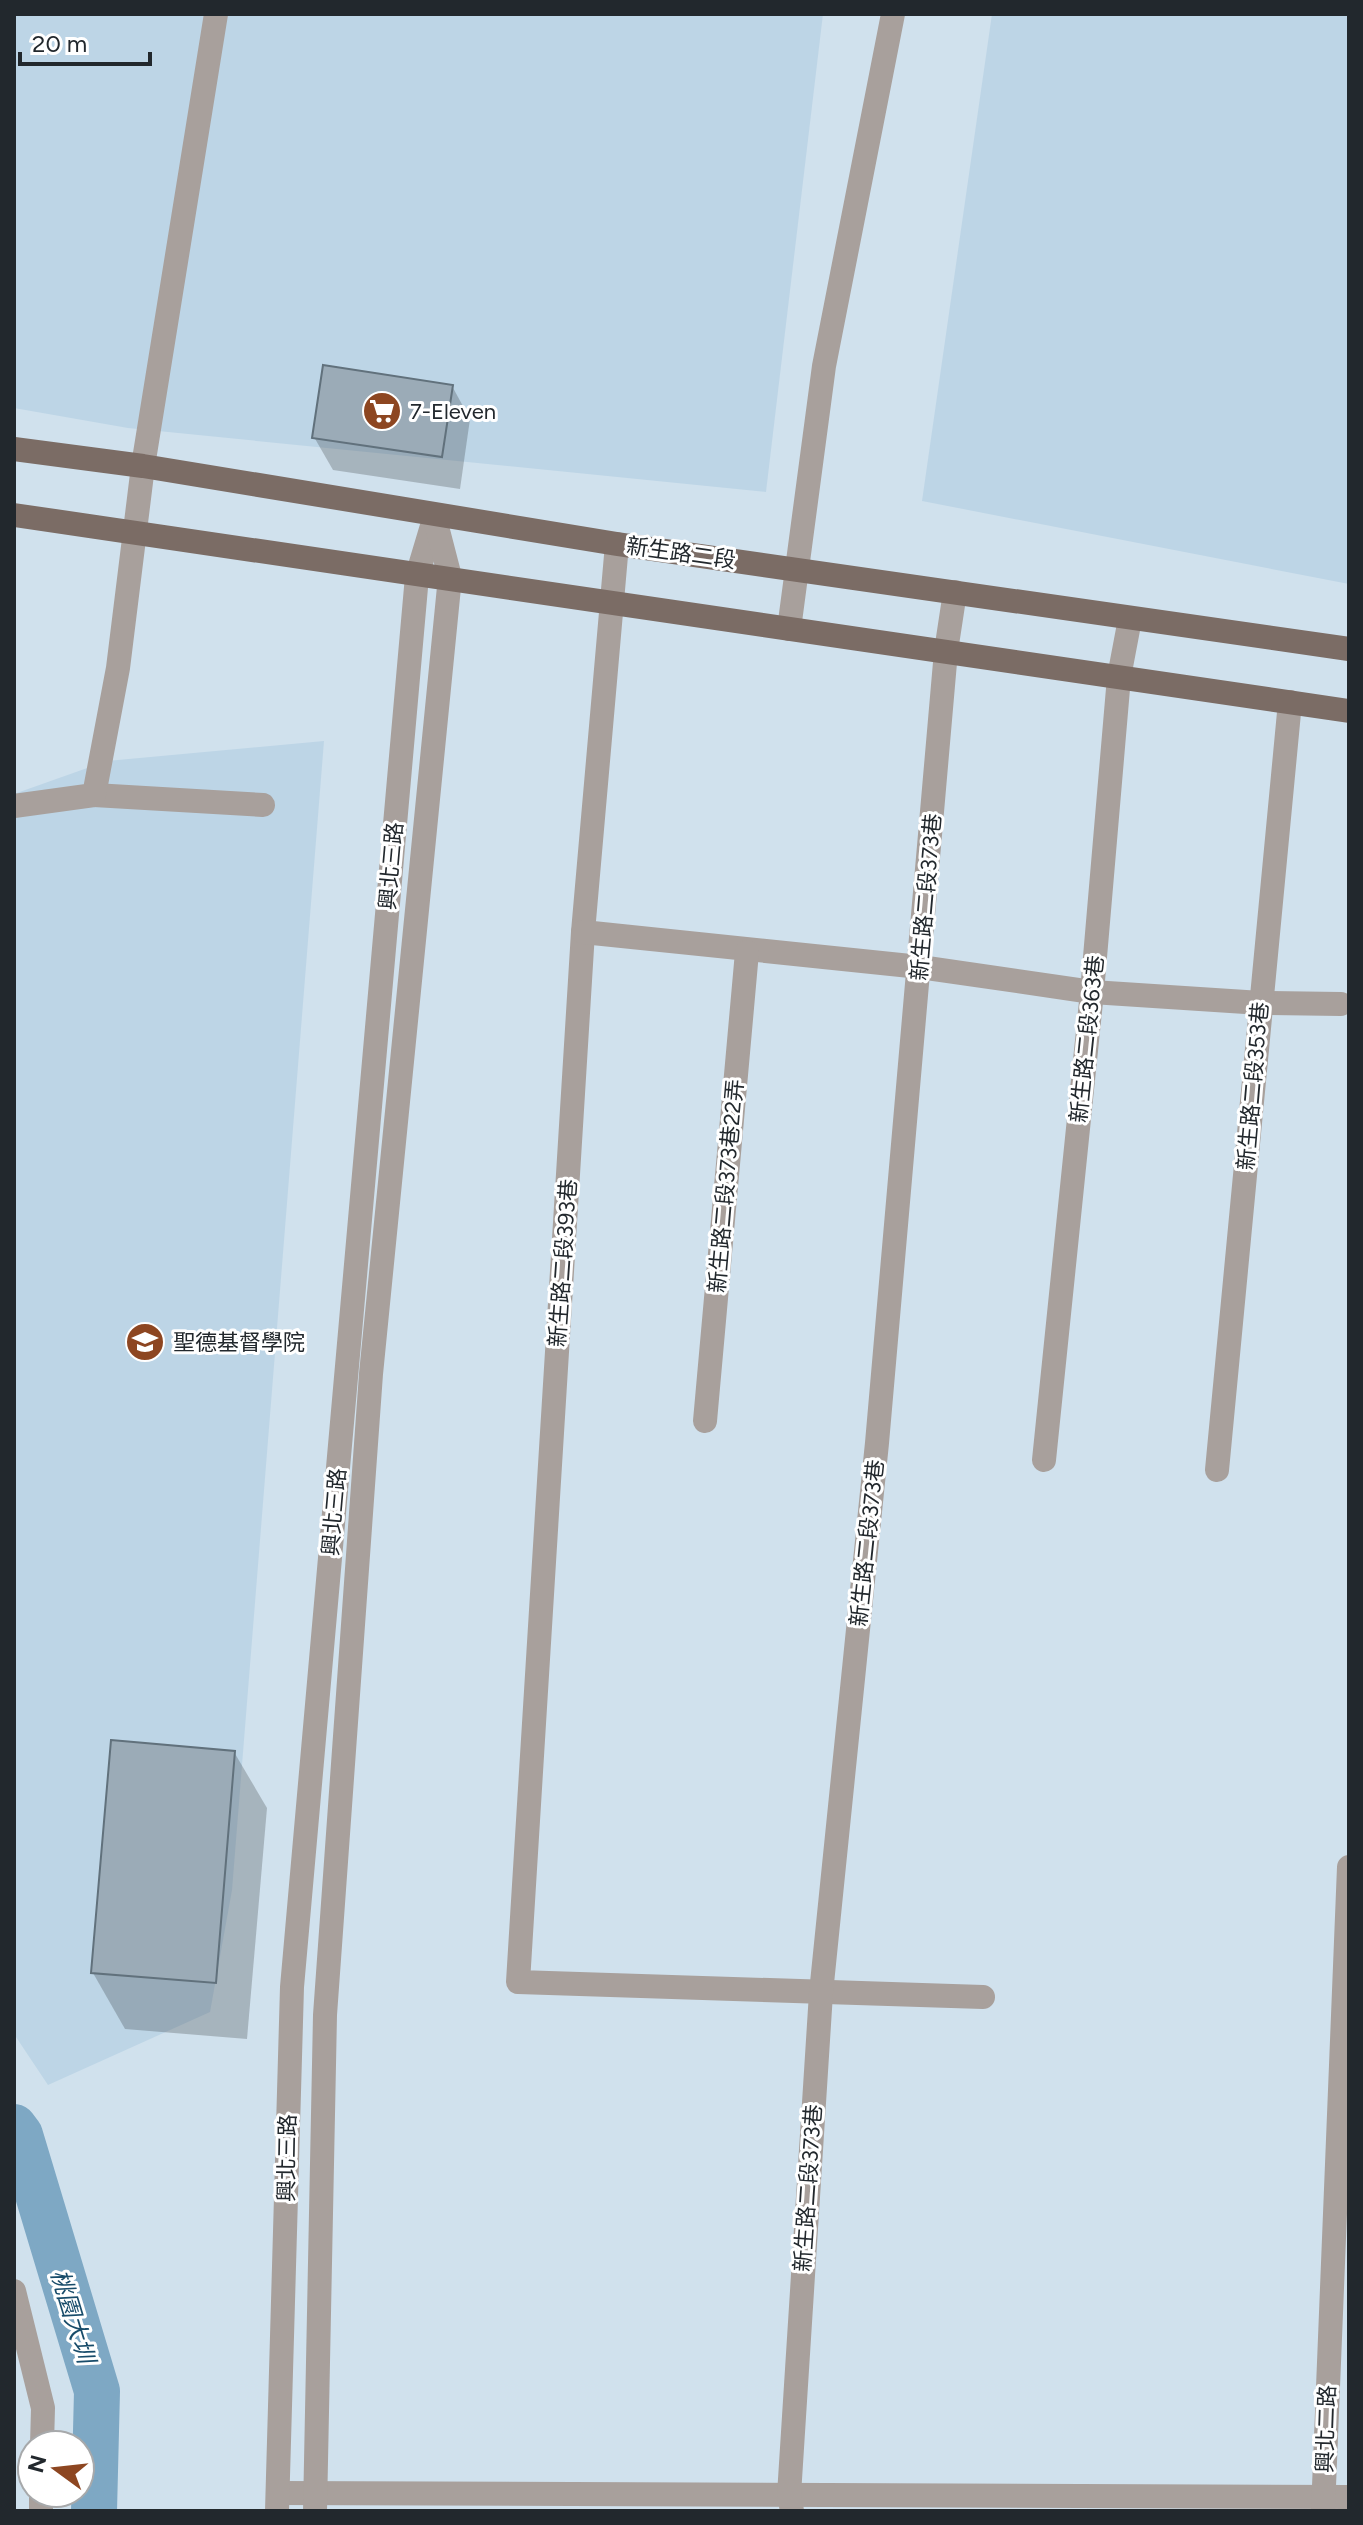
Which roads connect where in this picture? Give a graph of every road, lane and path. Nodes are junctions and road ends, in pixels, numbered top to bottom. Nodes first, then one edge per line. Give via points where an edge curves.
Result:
1 (216, 14) edge
2 (893, 14) edge
3 (14, 449) edge
4 (143, 466) junction
5 (14, 515) edge
6 (435, 516) junction
7 (136, 532) junction
8 (617, 544) junction
9 (799, 570) junction
10 (417, 576) junction
11 (450, 577) junction
12 (955, 592) junction
13 (610, 604) junction
14 (1130, 619) junction
15 (789, 629) junction
16 (1349, 649) edge
17 (946, 651) junction
18 (1119, 677) junction
19 (1290, 702) junction
20 (1349, 711) edge
21 (94, 795) junction
22 (263, 805) dead end
23 (14, 806) edge
24 (583, 932) junction
25 (747, 952) junction
26 (920, 967) junction
27 (1092, 992) junction
28 (1261, 1003) junction
29 (1341, 1004) dead end
30 (705, 1421) dead end
31 (1044, 1460) dead end
32 (1217, 1470) dead end
33 (1349, 1867) edge
34 (1349, 1875) edge
35 (821, 1993) junction
36 (983, 1997) dead end
37 (14, 2291) edge
38 (42, 2429) edge
39 (1349, 2497) edge
40 (278, 2502) edge
41 (316, 2502) edge
42 (790, 2503) edge
43 (1323, 2504) edge

1 - 4 street
2 - 9 street via 824,366
3 - 4 main road, 新生路二段
4 - 6 main road, 新生路二段
4 - 7 street
5 - 7 main road
6 - 8 main road, 新生路二段
6 - 10 street, 興北三路
6 - 11 street
7 - 10 main road
7 - 21 street
8 - 9 main road, 新生路二段
8 - 13 street, 新生路二段393巷
9 - 12 main road, 新生路二段
9 - 15 street
10 - 11 main road
10 - 40 street, 興北三路 via 292,1987
11 - 13 main road
11 - 41 street via 371,1374 326,2000
12 - 14 main road, 新生路二段
12 - 17 street, 新生路二段373巷
13 - 15 main road
13 - 24 street, 新生路二段393巷
14 - 16 main road, 新生路二段
14 - 18 street, 新生路二段363巷
15 - 17 main road
17 - 18 main road
17 - 26 street, 新生路二段373巷
18 - 19 main road
18 - 27 street, 新生路二段363巷
19 - 20 main road
19 - 28 street, 新生路二段353巷
21 - 22 street
21 - 23 street
24 - 25 street
24 - 35 street, 新生路二段393巷 via 518,1982
25 - 26 street
25 - 30 street, 新生路二段373巷22弄
26 - 27 street
26 - 35 street, 新生路二段373巷
27 - 28 street
27 - 31 street, 新生路二段363巷
28 - 29 street
28 - 32 street, 新生路二段353巷
33 - 34 street, 興北二路
34 - 43 street, 興北二路
35 - 36 street
35 - 42 street, 新生路二段373巷
37 - 38 street via 43,2408
39 - 43 street
40 - 41 street
41 - 42 street
42 - 43 street

